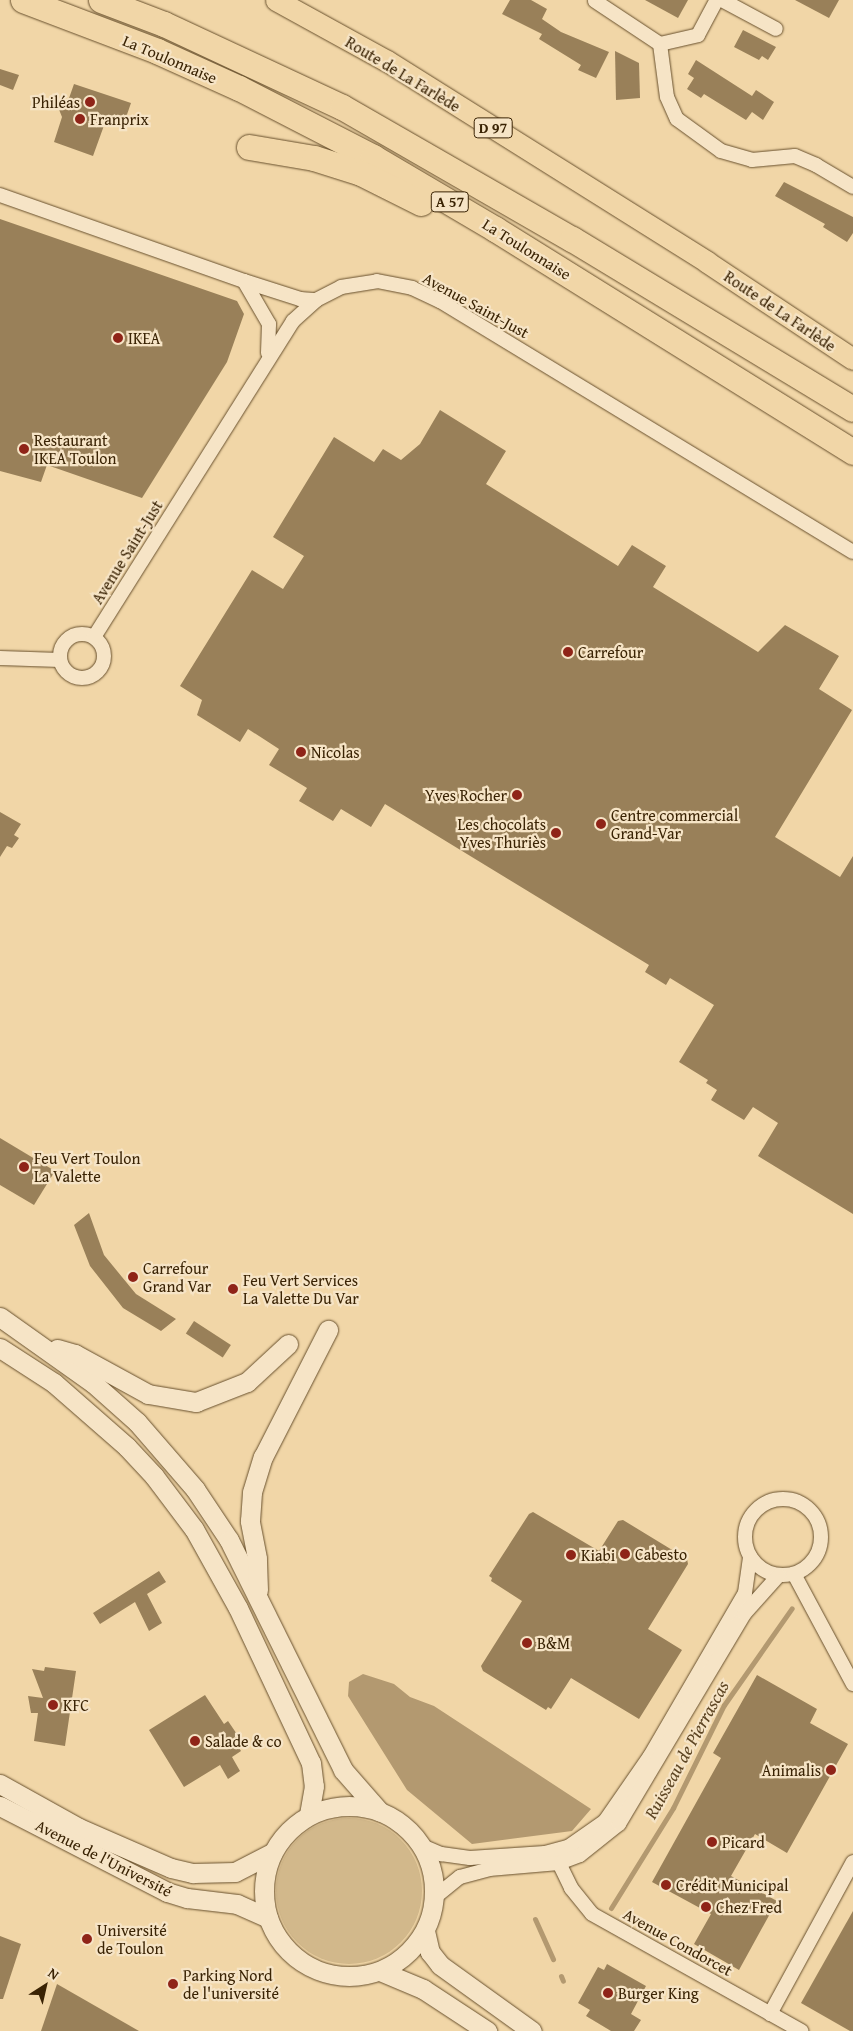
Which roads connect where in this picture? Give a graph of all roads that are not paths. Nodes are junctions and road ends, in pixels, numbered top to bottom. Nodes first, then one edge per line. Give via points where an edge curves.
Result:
1 (22, 0) edge
2 (101, 0) edge
3 (276, 0) edge
4 (717, 0) edge
5 (722, 0) edge
6 (595, 1) dead end
7 (776, 29) dead end
8 (660, 44) junction
9 (249, 147) dead end
10 (853, 187) edge
11 (0, 195) edge
12 (707, 262) junction
13 (244, 281) junction
14 (316, 300) junction
15 (674, 342) junction
16 (853, 344) edge
17 (268, 358) junction
18 (853, 359) edge
19 (853, 409) edge
20 (853, 452) edge
21 (853, 552) edge
22 (94, 637) junction
23 (0, 658) edge
24 (60, 660) junction
25 (0, 1317) edge
26 (328, 1330) dead end
27 (41, 1344) junction
28 (288, 1344) dead end
29 (0, 1348) edge
30 (750, 1556) junction
31 (794, 1574) junction
32 (779, 1575) junction
33 (258, 1596) junction
34 (853, 1684) edge
35 (0, 1784) edge
36 (0, 1806) edge
37 (379, 1810) junction
38 (309, 1815) junction
39 (422, 1846) junction
40 (272, 1853) junction
41 (853, 1862) edge
42 (559, 1863) junction
43 (435, 1896) junction
44 (268, 1918) junction
45 (425, 1931) junction
46 (380, 1970) junction
47 (770, 2014) junction
48 (487, 2031) edge
49 (532, 2031) edge
50 (800, 2031) edge

1 - 15 highway, La Toulonnaise / A 57 via 157,51 240,88 364,152 495,229
2 - 19 highway, La Toulonnaise / A 57 via 164,24 342,107 572,239
3 - 12 main road, Route de La Farlède / D 97 via 387,61
4 - 8 street via 698,35
5 - 7 street
6 - 8 street
8 - 10 street via 667,97 677,119 721,151 752,160 795,156
9 - 15 highway via 314,158 361,173
11 - 13 street
12 - 16 main road, Route de La Farlède / D 97
12 - 18 main road, Route de La Farlède / D 97
13 - 14 street via 300,299
13 - 17 street via 269,324
14 - 17 street, Avenue Saint-Just via 293,321
14 - 21 street, Avenue Saint-Just via 341,288 377,281 412,288 440,301
15 - 20 highway, La Toulonnaise / A 57
17 - 22 street, Avenue Saint-Just
22 - 24 street via 84,634 72,636 60,650
22 - 24 street via 104,652 96,673 80,678 71,676
23 - 24 street
25 - 27 main road
26 - 33 main road via 263,1457 252,1492 250,1521 257,1558
27 - 28 main road via 75,1354 148,1394 196,1402 247,1382
27 - 33 main road via 93,1383 167,1454 229,1540
29 - 38 main road via 54,1383 127,1447 154,1476 194,1529 234,1600 311,1763 314,1786
30 - 31 street via 746,1530 758,1509 780,1500 803,1505 819,1523 821,1544 812,1563
30 - 32 street via 768,1572
30 - 39 street via 745,1594 650,1756 605,1821 568,1846 545,1853 470,1858 441,1854
31 - 32 street
31 - 34 street
32 - 42 street via 754,1599 744,1614 619,1824 580,1855
33 - 37 main road via 343,1770
35 - 40 main road, Avenue de l'Université via 79,1828 171,1868 193,1874 235,1872
36 - 44 main road, Avenue de l'Université via 167,1892 187,1898 237,1904
37 - 38 main road via 343,1805
37 - 39 main road via 411,1831
38 - 40 main road via 282,1838
39 - 43 main road via 430,1862
40 - 44 main road via 264,1889
41 - 47 street
42 - 43 street via 489,1869 460,1877
42 - 47 street, Avenue Condorcet via 571,1888 592,1914
43 - 45 main road
44 - 46 main road via 278,1939 294,1956 313,1968 350,1976
45 - 46 main road via 406,1955
45 - 49 main road via 430,1952 440,1965
46 - 48 main road via 423,1989
47 - 50 street, Avenue Condorcet

